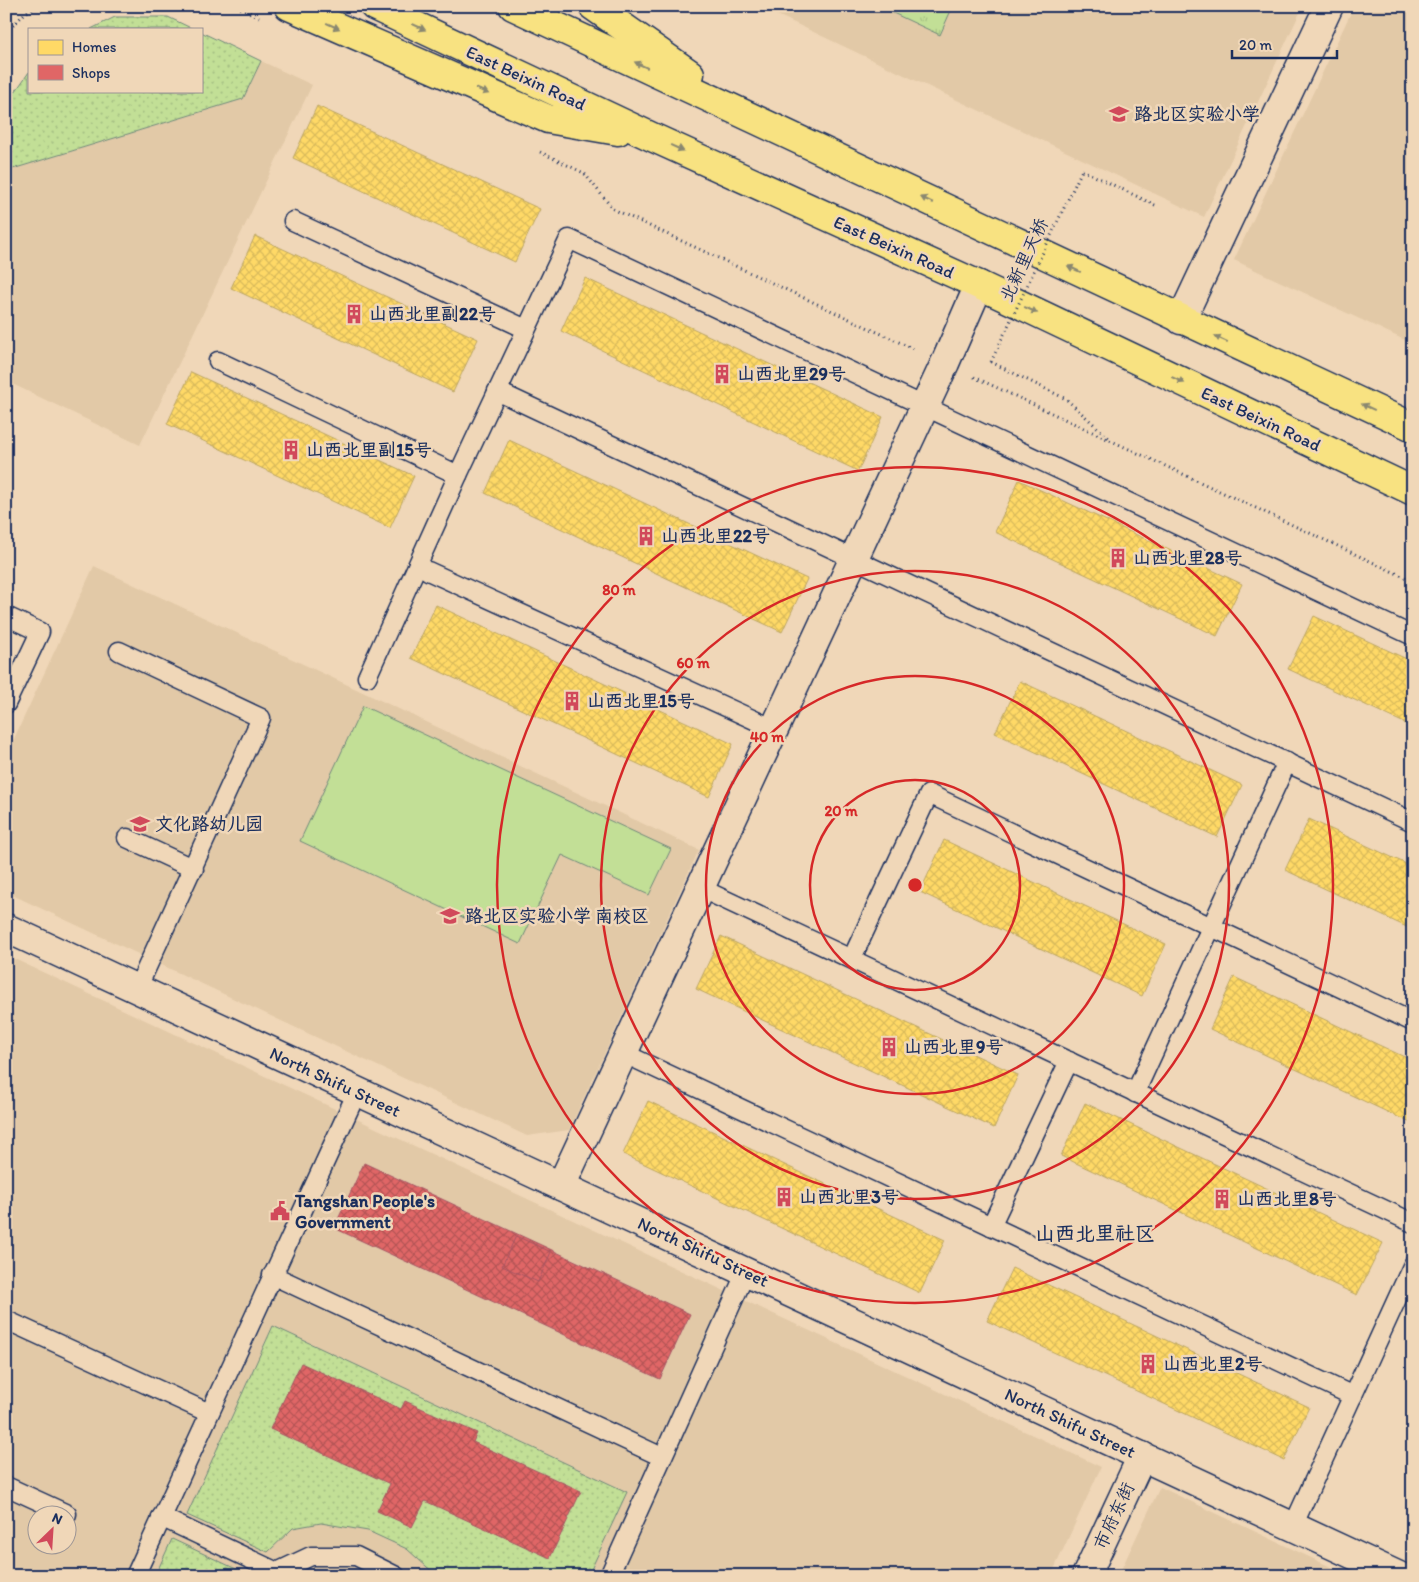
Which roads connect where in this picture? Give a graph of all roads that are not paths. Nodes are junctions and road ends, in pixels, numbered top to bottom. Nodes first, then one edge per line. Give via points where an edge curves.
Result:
1 (289, 6) edge
2 (374, 6) edge
3 (513, 6) edge
4 (593, 6) edge
5 (1329, 6) edge
6 (749, 115) junction
7 (652, 137) junction
8 (293, 222) dead end
9 (979, 286) junction
10 (1181, 320) junction
11 (526, 330) junction
12 (218, 361) dead end
13 (497, 391) junction
14 (924, 406) junction
15 (1413, 427) edge
16 (458, 474) junction
17 (1413, 491) edge
18 (854, 558) junction
19 (428, 571) dead end
20 (6, 616) edge
21 (1413, 636) edge
22 (119, 651) dead end
23 (367, 677) dead end
24 (6, 704) edge
25 (774, 729) junction
26 (1286, 762) junction
27 (1413, 822) edge
28 (127, 838) dead end
29 (194, 869) junction
30 (700, 888) junction
31 (1211, 927) junction
32 (6, 928) edge
33 (852, 958) junction
34 (137, 989) junction
35 (1413, 1022) edge
36 (623, 1053) junction
37 (1069, 1061) junction
38 (357, 1092) junction
39 (1135, 1093) junction
40 (561, 1186) junction
41 (1413, 1223) edge
42 (991, 1226) junction
43 (1413, 1264) edge
44 (746, 1272) junction
45 (272, 1274) junction
46 (6, 1320) edge
47 (1353, 1396) junction
48 (209, 1413) junction
49 (1142, 1456) junction
50 (662, 1457) junction
51 (6, 1486) edge
52 (44, 1504) edge
53 (161, 1517) junction
54 (1293, 1526) junction
55 (135, 1576) edge
56 (396, 1576) edge
57 (608, 1576) edge
58 (1086, 1576) edge
59 (1399, 1576) edge

1 -> 7 main road via 548,119
2 -> 7 main road, East Beixin Road
6 -> 3 main road
4 - 6 main road
5 - 10 street
10 -> 6 main road
7 -> 9 main road, East Beixin Road
8 - 11 lane
9 - 14 street
9 -> 17 main road, East Beixin Road
15 -> 10 main road
11 - 13 lane
11 - 14 lane via 568,239
12 - 16 lane
13 - 16 lane
13 - 18 lane
14 - 18 street
14 - 21 lane
16 - 23 lane
18 - 25 street
18 - 26 lane
19 - 25 lane
20 - 24 lane via 40,632
22 - 29 lane via 261,718
25 - 30 street
26 - 27 lane
26 - 31 lane
28 - 29 lane
29 - 34 lane
30 - 33 lane
30 - 36 street
31 - 33 lane via 929,794
31 - 35 lane
31 - 39 lane
32 - 34 street, North Shifu Street
33 - 37 lane
34 - 38 street, North Shifu Street
36 - 40 street
36 - 42 lane
37 - 39 lane
37 - 42 lane
38 - 40 street, North Shifu Street
38 - 45 lane
39 - 41 lane
40 - 44 street, North Shifu Street
42 - 47 lane
43 - 47 lane
44 - 49 street, North Shifu Street
44 - 50 lane
45 - 48 lane
45 - 50 lane
46 - 48 lane
47 - 54 lane
48 - 53 lane
49 - 54 street, North Shifu Street
49 - 58 street, 市府东街
50 - 57 lane
51 - 52 lane
53 - 55 lane
53 - 56 lane via 278,1572 311,1556 356,1556
54 - 59 street, North Shifu Street

